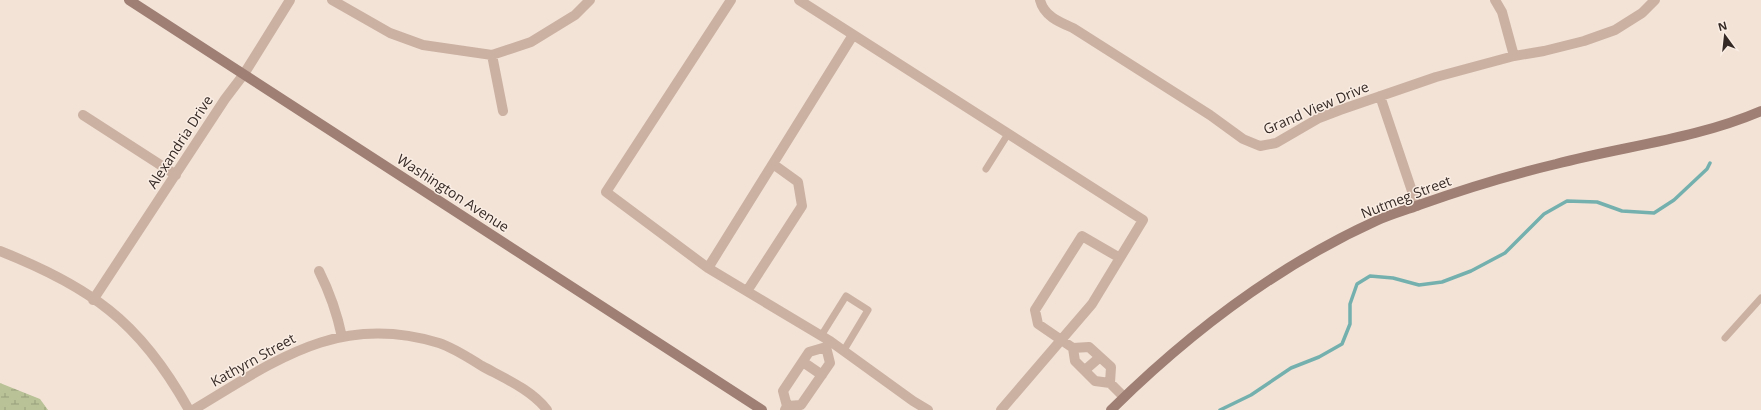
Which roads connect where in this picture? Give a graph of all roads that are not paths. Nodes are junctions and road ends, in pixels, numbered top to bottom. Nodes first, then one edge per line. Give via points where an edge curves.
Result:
1 (128, 0) edge
2 (290, 0) edge
3 (332, 0) edge
4 (590, 0) edge
5 (731, 0) edge
6 (799, 0) edge
7 (1040, 0) edge
8 (1495, 0) edge
9 (1655, 0) edge
10 (853, 35) junction
11 (492, 55) junction
12 (1514, 56) junction
13 (244, 74) junction
14 (1380, 96) junction
15 (503, 111) dead end
16 (1761, 111) edge
17 (83, 114) dead end
18 (1008, 134) junction
19 (773, 164) junction
20 (986, 169) dead end
21 (176, 175) junction
22 (1418, 206) junction
23 (0, 251) edge
24 (1120, 258) junction
25 (708, 268) junction
26 (319, 271) dead end
27 (747, 291) junction
28 (1761, 298) edge
29 (94, 300) junction
30 (821, 336) junction
31 (342, 337) junction
32 (1725, 338) dead end
33 (1062, 341) junction
34 (828, 344) junction
35 (1073, 348) junction
36 (844, 350) junction
37 (1100, 356) junction
38 (803, 362) junction
39 (1085, 370) junction
40 (822, 375) junction
41 (1110, 383) junction
42 (1124, 397) junction
43 (786, 408) edge
44 (189, 410) edge
45 (193, 410) edge
46 (547, 410) edge
47 (762, 410) edge
48 (928, 410) edge
49 (1001, 410) edge
50 (1111, 410) edge

1 - 13 main road, Washington Avenue
2 - 13 street, Alexandria Drive
3 - 11 street via 390,33 423,45
4 - 11 street via 576,15 531,42
5 - 25 street via 606,192
6 - 10 street
7 - 14 street, Grand View Drive via 1042,8 1053,18 1074,28 1243,139 1260,146 1276,143 1319,118
8 - 12 street via 1502,12
9 - 12 street, Grand View Drive via 1642,13 1615,30 1584,41
10 - 18 street
10 - 19 street
11 - 15 street
12 - 14 street, Grand View Drive via 1436,77
13 - 21 street, Alexandria Drive via 225,98
13 - 47 main road, Washington Avenue
14 - 22 street
16 - 22 main road, Nutmeg Street via 1689,135 1556,163 1448,194
17 - 21 street
18 - 20 lane
18 - 24 street via 1144,220
19 - 25 street
19 - 27 street via 798,182 802,206
21 - 29 street, Alexandria Drive
22 - 42 main road, Nutmeg Street via 1379,219 1328,244 1271,280 1205,327
23 - 29 street via 38,266
24 - 33 street via 1092,304
24 - 33 street via 1082,236 1035,310 1038,324
25 - 27 street
26 - 31 street via 338,315
27 - 30 street
28 - 32 lane
29 - 44 street via 110,310 156,359
30 - 34 street
30 - 36 lane via 846,296 868,310
31 - 45 street, Kathyrn Street via 317,342 290,354
31 - 46 street, Kathyrn Street via 379,334 412,337 440,344 504,378 540,401
33 - 35 street
33 - 49 street
34 - 36 street
34 - 38 street via 809,352
34 - 40 street via 830,363
35 - 37 street via 1089,347
35 - 39 street via 1075,361
36 - 48 street
37 - 39 street
37 - 41 street via 1111,367
38 - 40 street
38 - 43 street via 783,391
39 - 41 street via 1095,381
40 - 43 street via 801,405
41 - 42 street
42 - 50 main road, Nutmeg Street

